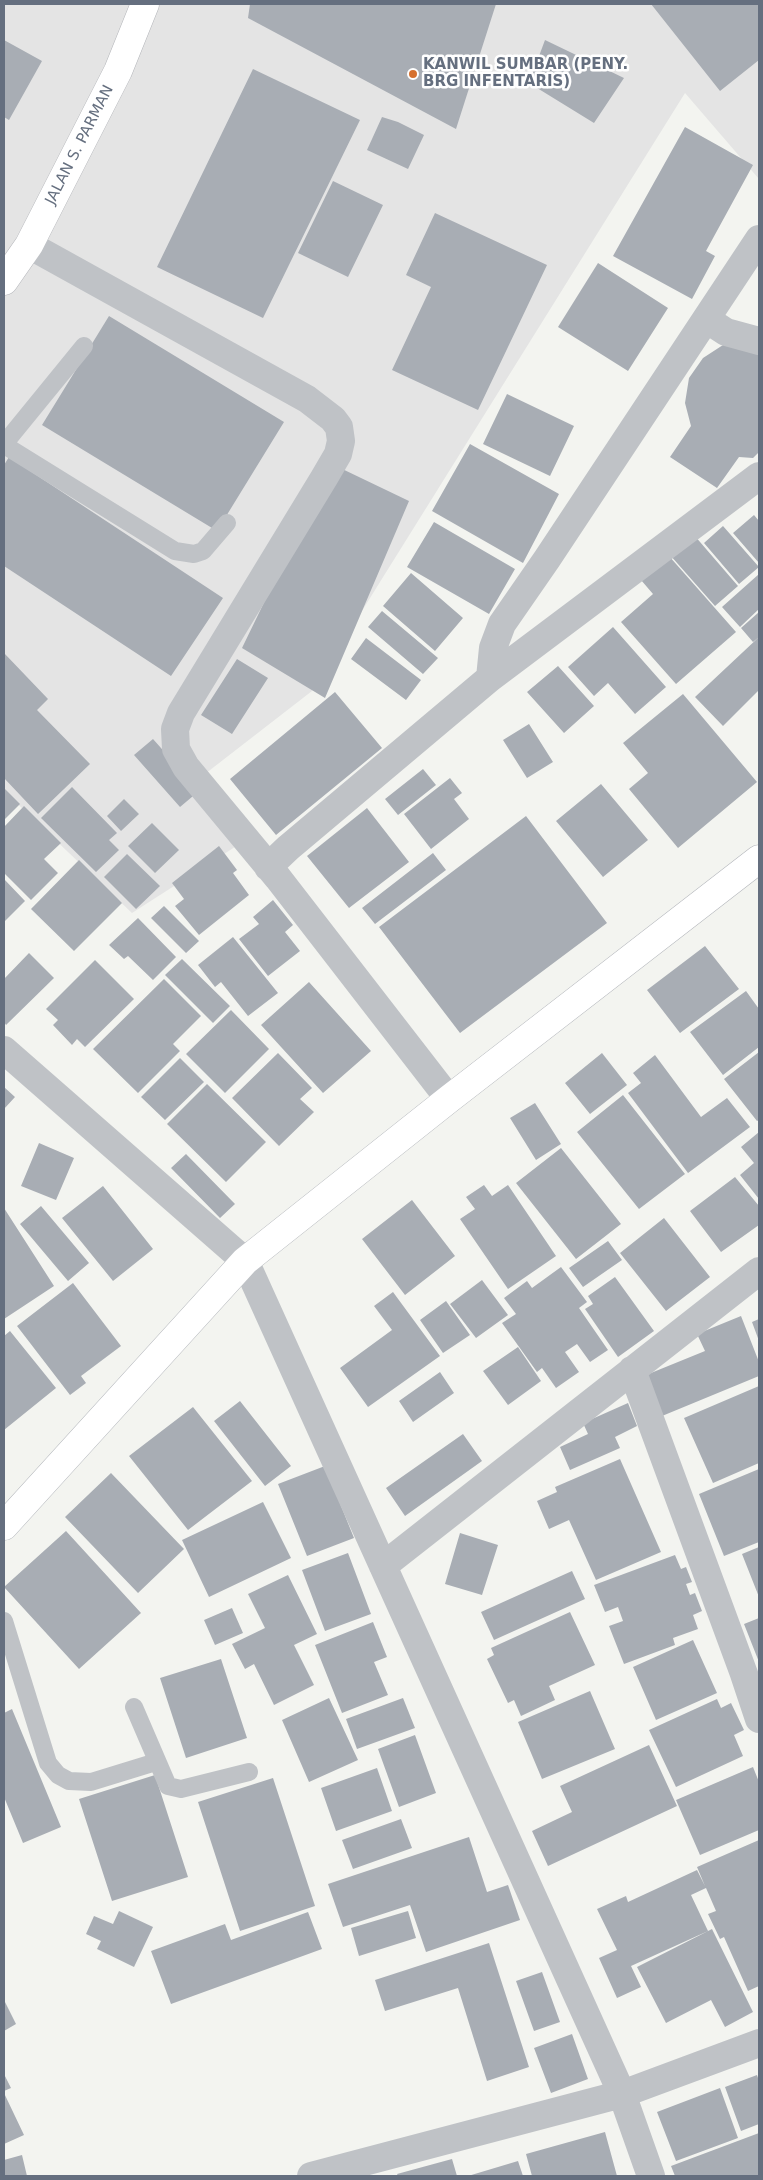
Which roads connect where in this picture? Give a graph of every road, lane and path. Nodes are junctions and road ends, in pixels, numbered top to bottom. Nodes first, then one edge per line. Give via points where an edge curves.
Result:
1 (145, 4) edge
2 (759, 239) edge
3 (30, 245) junction
4 (4, 281) edge
5 (706, 319) junction
6 (759, 341) edge
7 (84, 346) dead end
8 (4, 444) edge
9 (759, 476) edge
10 (227, 523) dead end
11 (490, 678) junction
12 (759, 859) edge
13 (268, 867) junction
14 (4, 1050) edge
15 (449, 1099) junction
16 (245, 1261) junction
17 (759, 1271) edge
18 (632, 1370) junction
19 (4, 1526) edge
20 (383, 1566) junction
21 (4, 1621) edge
22 (752, 1671) edge
23 (134, 1707) dead end
24 (759, 1719) edge
25 (156, 1762) junction
26 (249, 1772) dead end
27 (759, 2043) edge
28 (622, 2094) junction
29 (311, 2176) edge
30 (651, 2176) edge

1 - 3 main road, JALAN S. PARMAN via 118,71
2 - 5 street
3 - 4 main road, JALAN S. PARMAN
3 - 13 street via 307,399 333,419 340,430 338,454 181,713 175,729 176,749 186,767
5 - 6 street via 726,332
5 - 11 street via 502,624 493,648
7 - 8 lane
8 - 10 lane via 175,551 194,554 203,551
9 - 11 street
11 - 13 street
12 - 15 main road
13 - 15 street
14 - 16 street
15 - 16 main road
16 - 19 main road
16 - 20 street
17 - 18 street
18 - 20 street
18 - 22 street
20 - 28 street
21 - 25 lane via 48,1763 58,1775 69,1781 91,1782
22 - 24 street
23 - 25 lane
25 - 26 lane via 166,1783 175,1789
27 - 28 street
28 - 29 street
28 - 30 street

